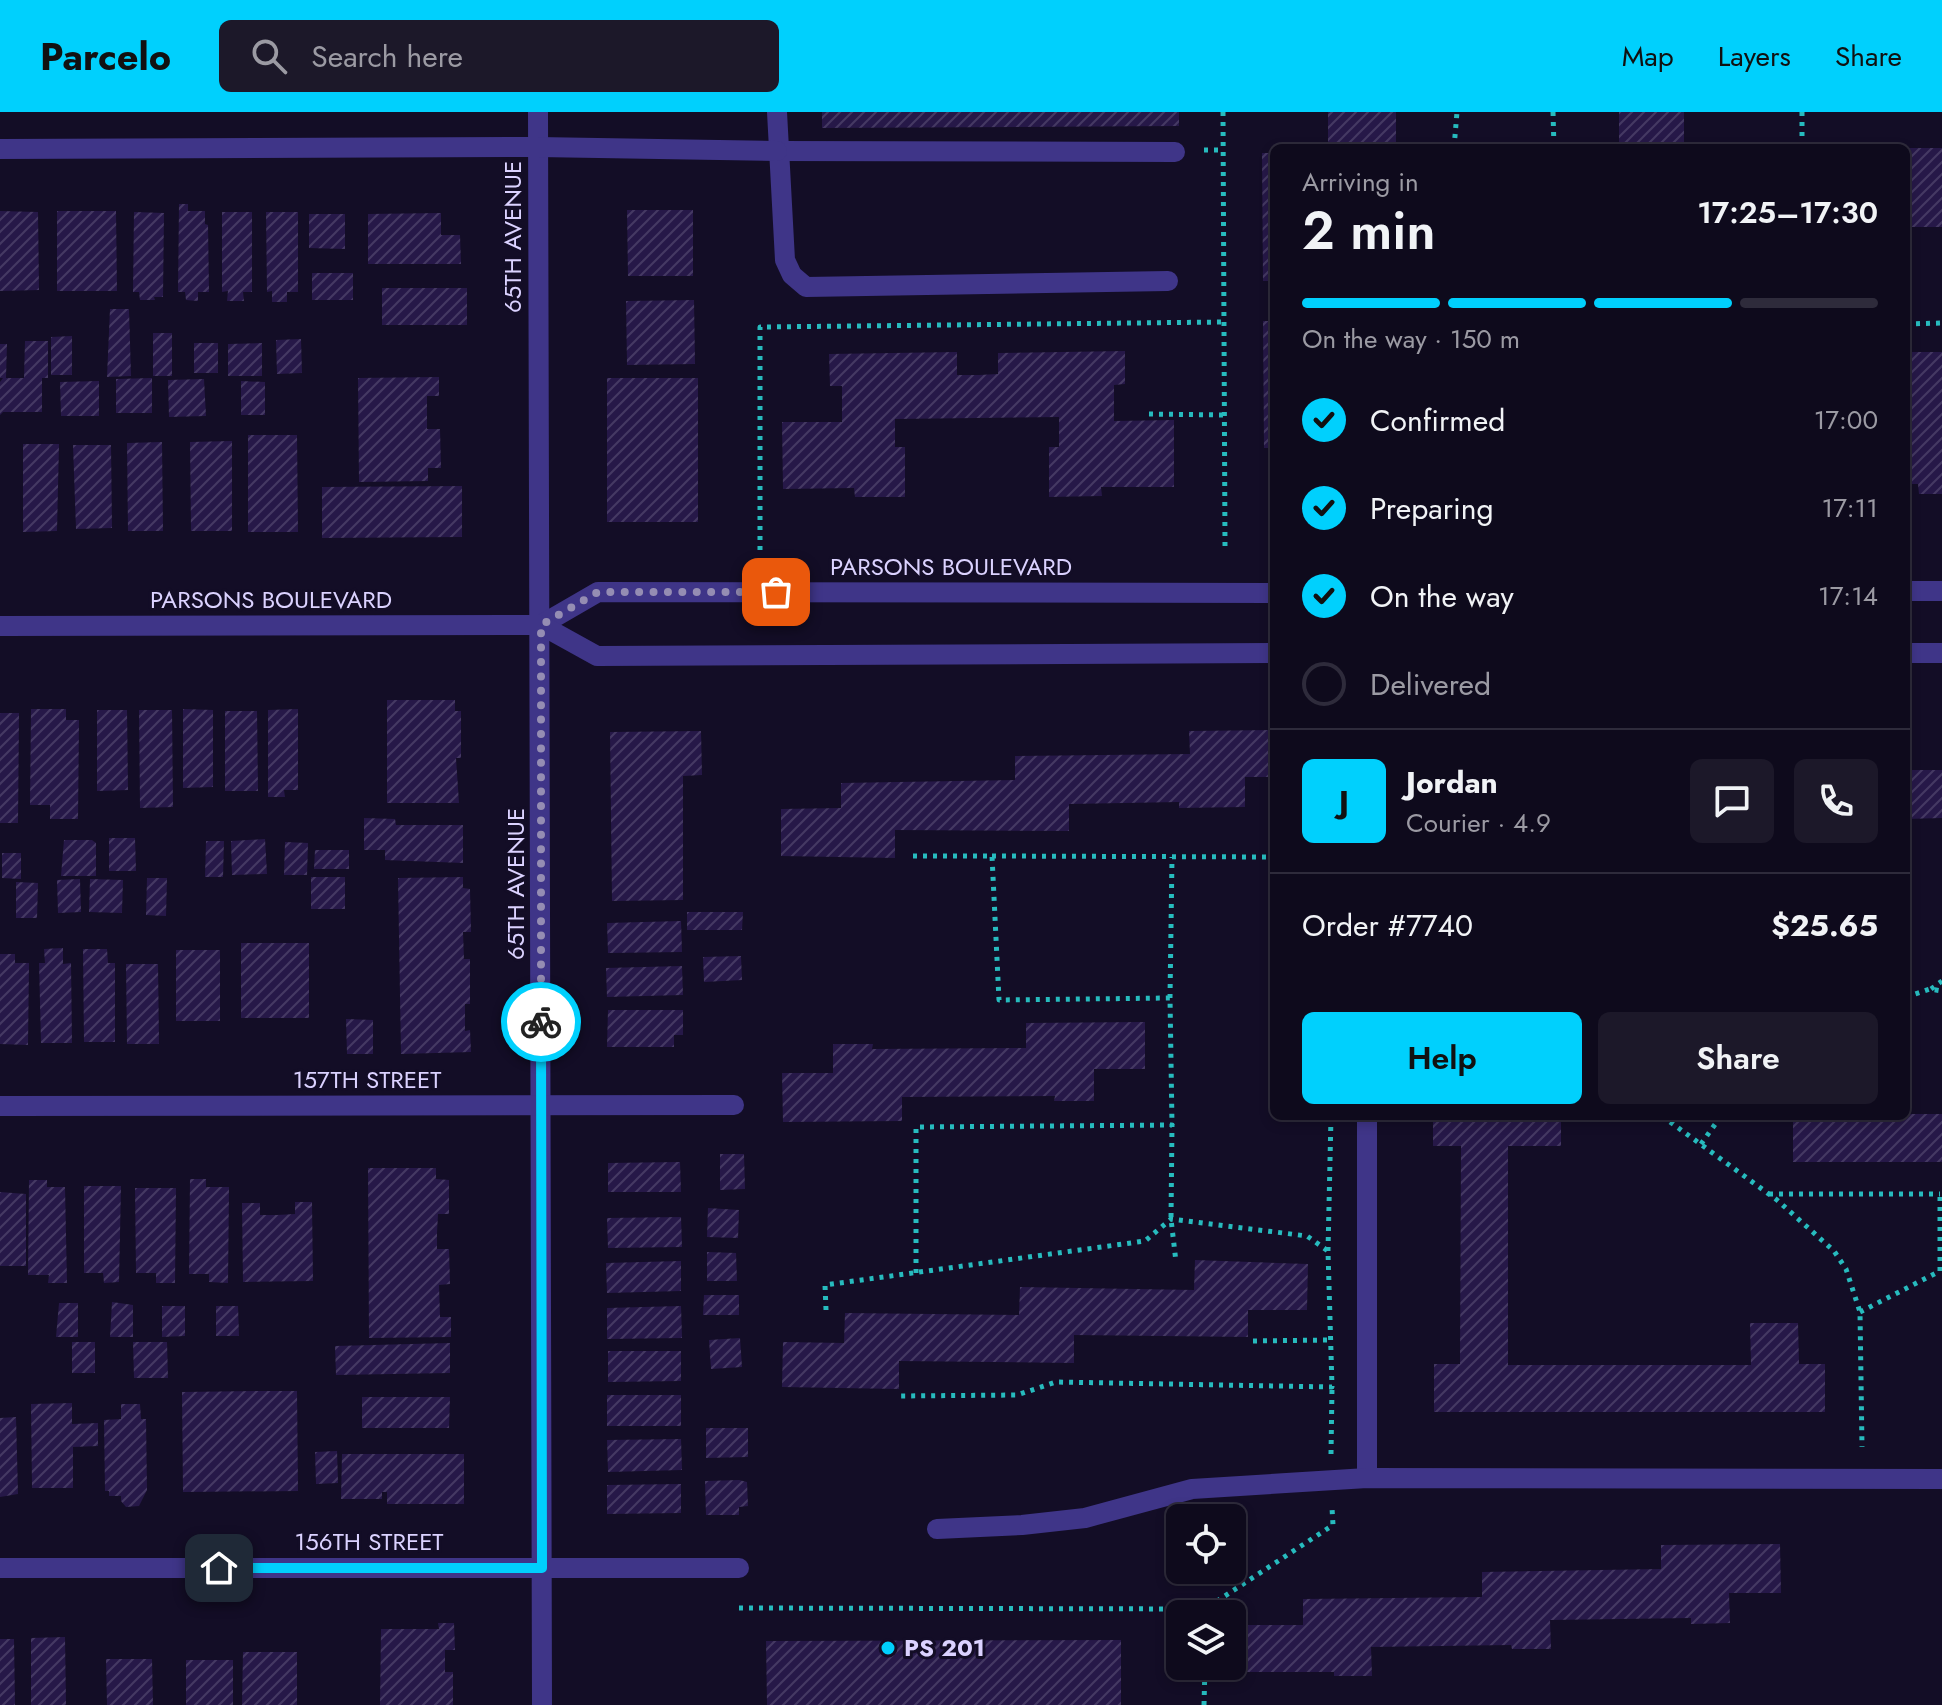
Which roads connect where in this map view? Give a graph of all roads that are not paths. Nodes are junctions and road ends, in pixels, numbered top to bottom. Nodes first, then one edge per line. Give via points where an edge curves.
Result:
1 (538, 112) edge
2 (777, 112) edge
3 (538, 147) junction
4 (0, 149) edge
5 (777, 151) junction
6 (1175, 152) dead end
7 (1168, 281) dead end
8 (1910, 591) edge
9 (1942, 591) edge
10 (1270, 593) edge
11 (541, 625) junction
12 (0, 626) edge
13 (1270, 653) edge
14 (1910, 653) edge
15 (1942, 653) edge
16 (734, 1105) dead end
17 (0, 1106) edge
18 (542, 1106) junction
19 (1367, 1120) edge
20 (1367, 1478) junction
21 (1942, 1479) edge
22 (937, 1529) dead end
23 (0, 1568) edge
24 (542, 1568) junction
25 (739, 1568) dead end
26 (542, 1705) edge

1 - 3 street, 65TH AVENUE
2 - 5 street
3 - 4 street
3 - 5 street
3 - 11 street, 65TH AVENUE
5 - 6 street
5 - 7 street via 785,260 806,287
8 - 9 street
10 - 11 street, PARSONS BOULEVARD via 598,592
11 - 12 street, PARSONS BOULEVARD
11 - 13 street, PARSONS BOULEVARD via 597,656
11 - 18 street, 65TH AVENUE
14 - 15 street
16 - 18 street, 157TH STREET
17 - 18 street, 157TH STREET
18 - 24 street, 65TH AVENUE
19 - 20 street
20 - 21 street
20 - 22 street via 1192,1489 1085,1518
23 - 24 street, 156TH STREET
24 - 25 street, 156TH STREET
24 - 26 street, 65TH AVENUE

